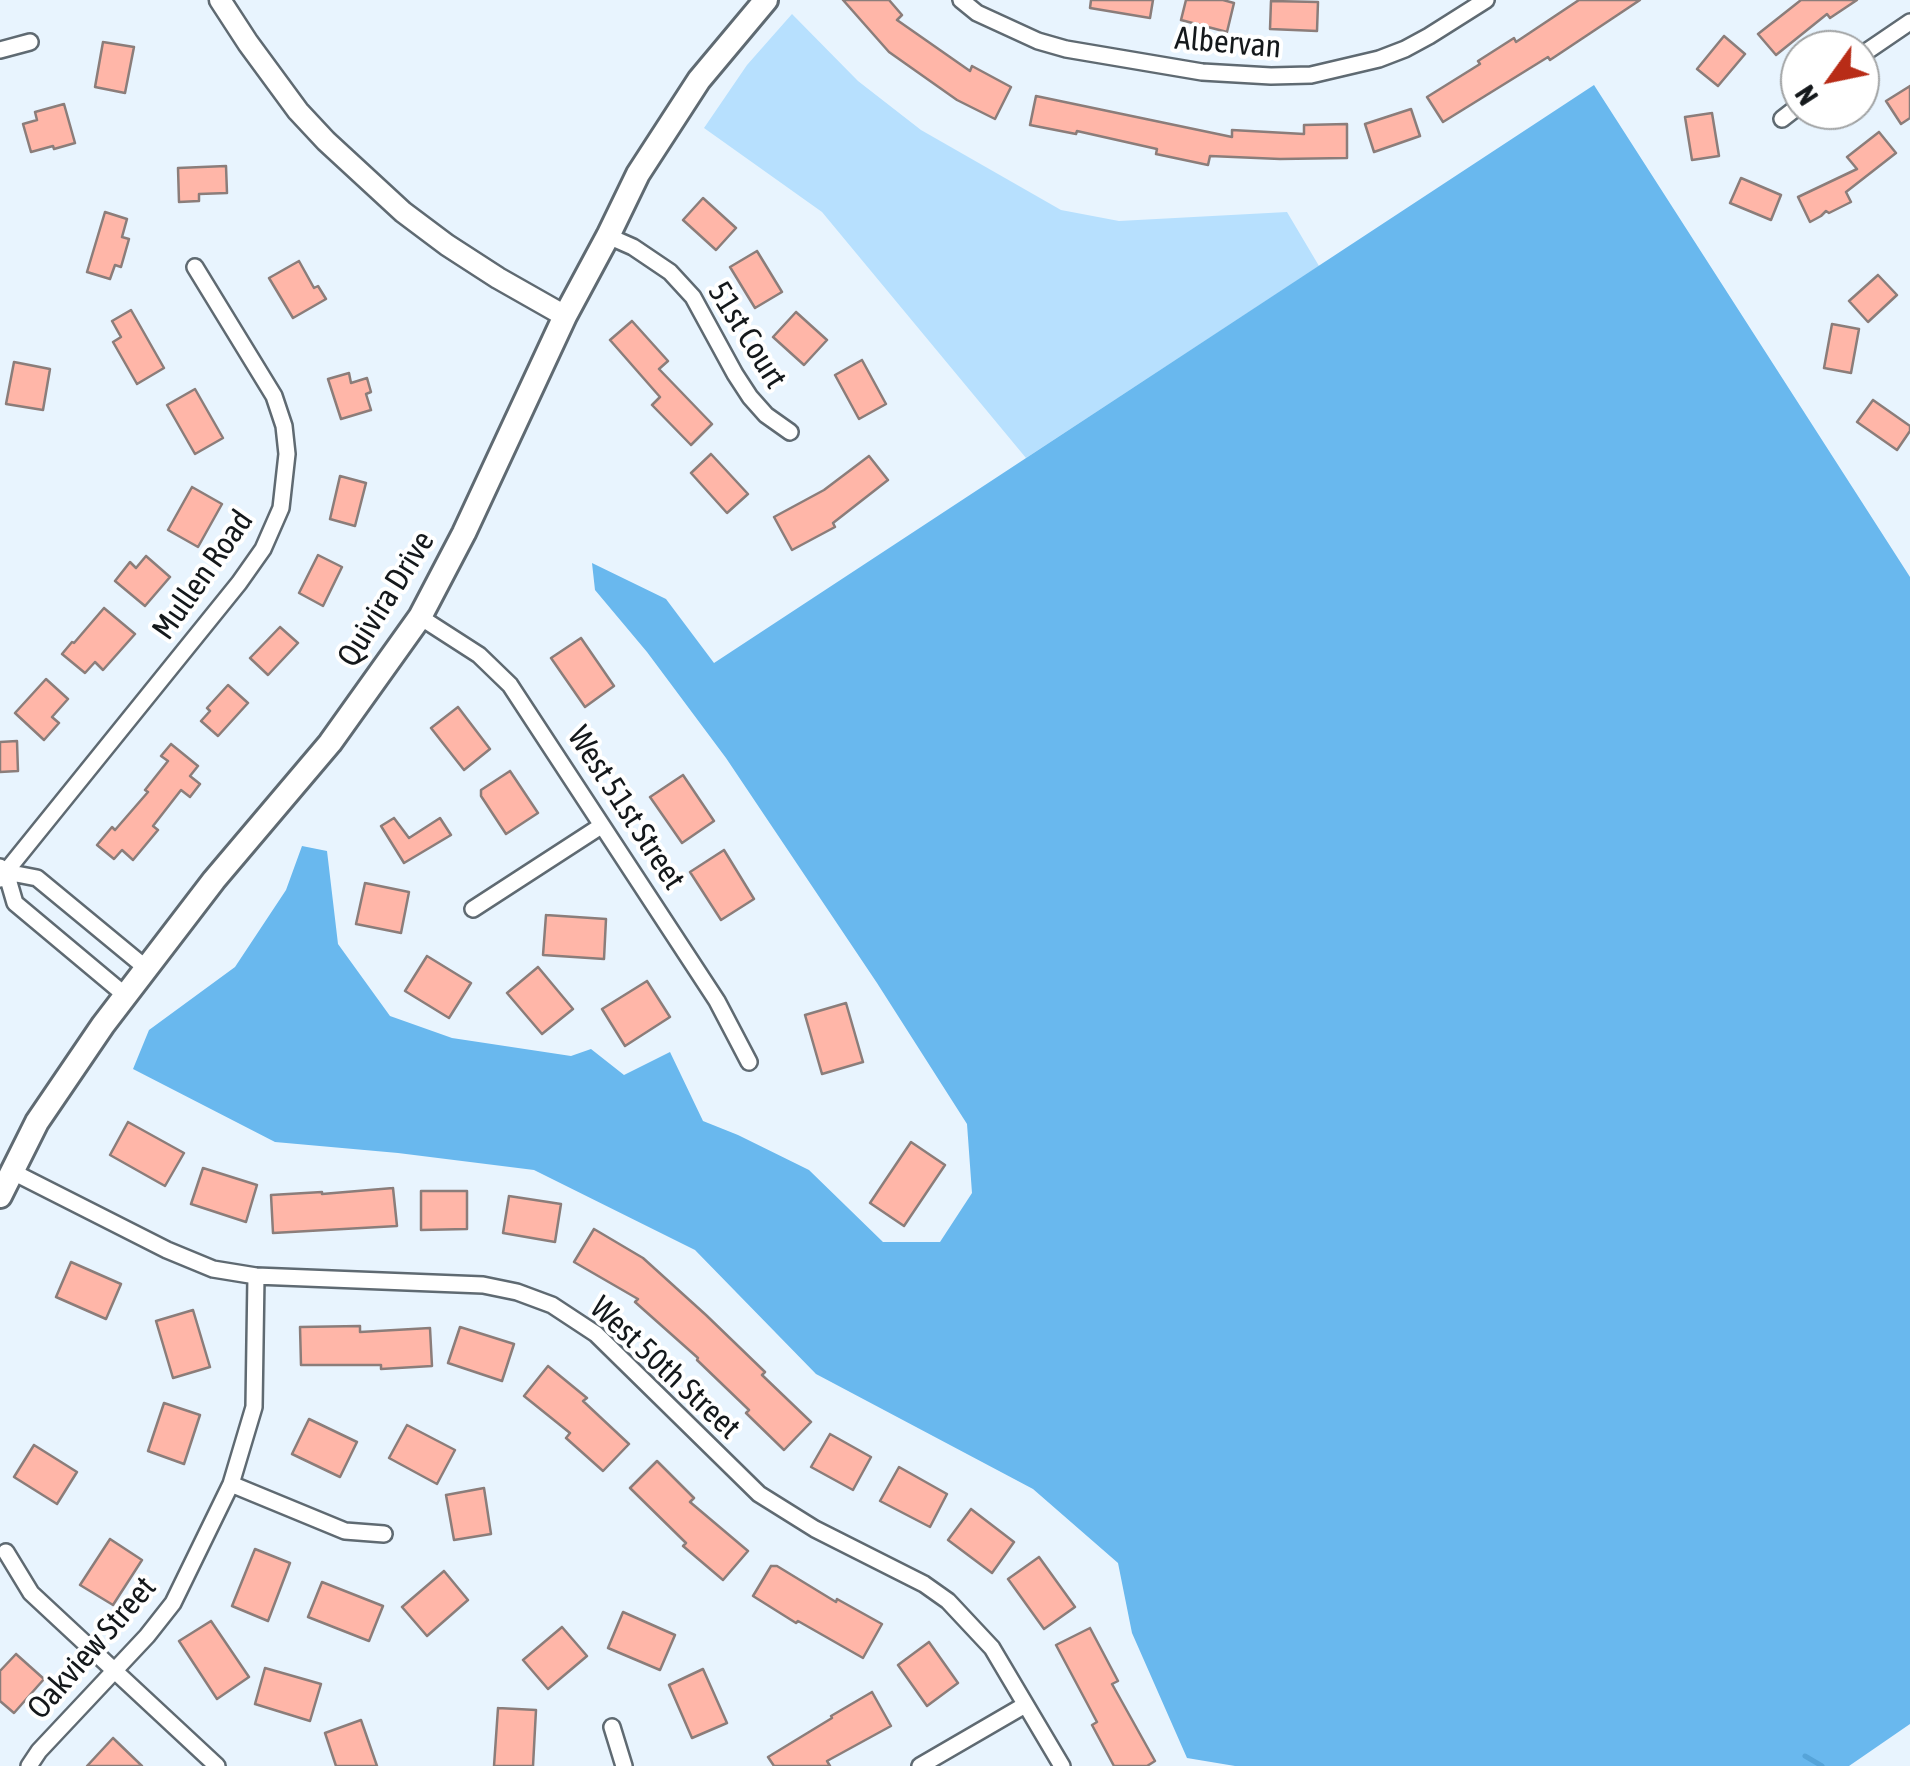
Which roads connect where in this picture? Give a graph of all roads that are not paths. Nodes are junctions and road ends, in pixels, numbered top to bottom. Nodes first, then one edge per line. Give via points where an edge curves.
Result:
1 (220, 0) edge
2 (766, 0) edge
3 (960, 0) edge
4 (1486, 0) edge
5 (1910, 22) edge
6 (30, 42) dead end
7 (1880, 42) edge
8 (0, 50) edge
9 (608, 236) junction
10 (195, 267) dead end
11 (565, 316) junction
12 (790, 432) dead end
13 (420, 617) junction
14 (602, 826) junction
15 (2, 873) edge
16 (474, 909) dead end
17 (146, 968) junction
18 (125, 995) junction
19 (749, 1062) dead end
20 (12, 1171) junction
21 (0, 1196) edge
22 (256, 1276) junction
23 (231, 1484) junction
24 (384, 1534) dead end
25 (6, 1552) dead end
26 (114, 1670) junction
27 (1025, 1705) junction
28 (612, 1727) dead end
29 (29, 1766) edge
30 (217, 1766) edge
31 (624, 1766) edge
32 (920, 1766) edge
33 (1062, 1766) edge

1 - 11 street via 298,111 392,202 447,245
2 - 9 main road, Quivira Drive via 674,116
3 - 4 street, Albervan via 1038,41 1066,48 1202,72 1272,76 1311,75 1379,58
5 - 7 street
6 - 8 street
9 - 11 main road, Quivira Drive
9 - 12 street, 51st Court via 670,272 693,297 750,397
10 - 15 street, Mullen Road via 274,396 287,454 281,508 239,582
11 - 13 main road, Quivira Drive
13 - 14 street, West 51st Street via 510,685
13 - 17 main road, Quivira Drive via 330,743
14 - 16 street
14 - 19 street, West 51st Street
15 - 17 street via 37,878
15 - 18 street via 15,903
17 - 18 main road, Quivira Drive
18 - 20 main road, Quivira Drive via 54,1096
20 - 21 main road, Quivira Drive
20 - 22 street, West 50th Street via 196,1263
22 - 23 street, Oakview Street via 254,1407
22 - 27 street, West 50th Street via 483,1285 552,1306 596,1334 759,1494 948,1601 992,1648
23 - 24 street via 345,1531
23 - 26 street, Oakview Street via 173,1604
25 - 26 street via 31,1593
26 - 29 street, Oakview Street
26 - 30 street
27 - 32 street
27 - 33 street, West 50th Street
28 - 31 street

